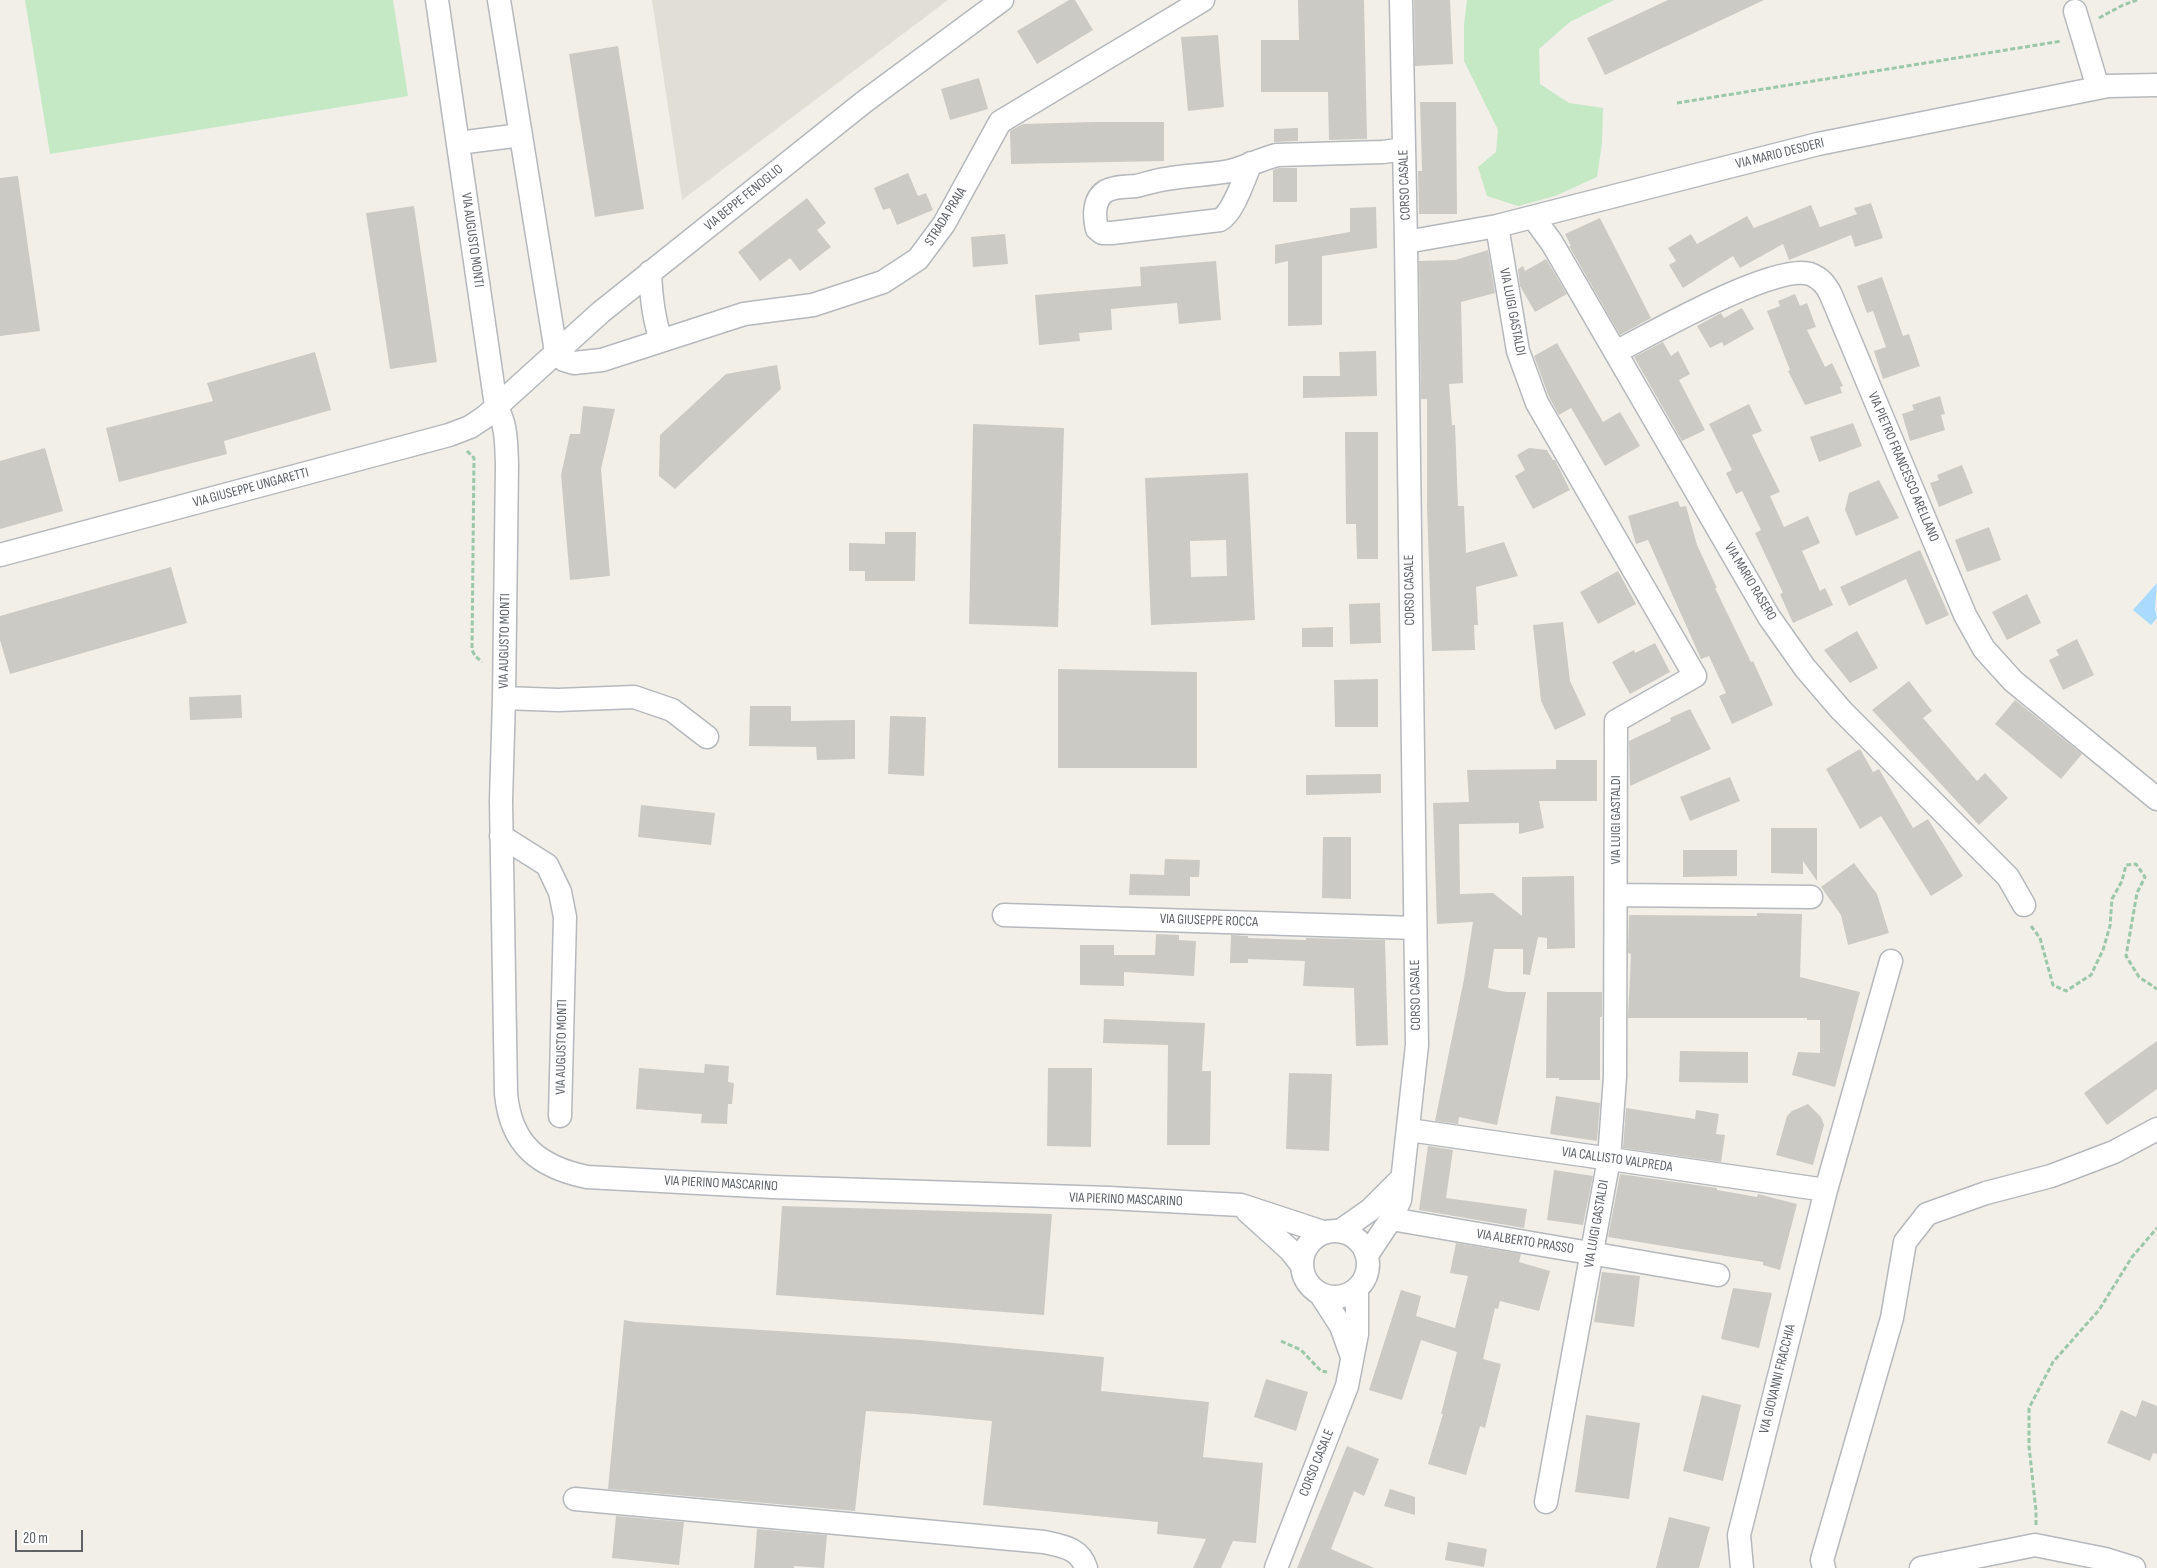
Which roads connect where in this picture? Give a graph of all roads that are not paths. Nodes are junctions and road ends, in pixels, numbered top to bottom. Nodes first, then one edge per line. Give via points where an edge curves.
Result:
1 (437, 0) edge
2 (499, 0) edge
3 (1002, 0) edge
4 (1203, 0) edge
5 (1401, 0) edge
6 (2079, 26) road end
7 (2157, 85) edge
8 (2098, 88) junction
9 (521, 135) junction
10 (458, 143) junction
11 (1404, 149) junction
12 (1251, 163) junction
13 (1533, 217) junction
14 (1497, 226) junction
15 (1406, 242) junction
16 (650, 272) junction
17 (662, 340) junction
18 (556, 352) junction
19 (1616, 352) junction
20 (496, 406) junction
21 (0, 555) edge
22 (504, 698) junction
23 (707, 738) dead end
24 (2157, 799) edge
25 (501, 836) junction
26 (1616, 896) junction
27 (1811, 897) dead end
28 (2024, 905) road end
29 (1004, 915) dead end
30 (1415, 928) junction
31 (1891, 961) dead end
32 (560, 1116) dead end
33 (2157, 1129) edge
34 (1409, 1130) junction
35 (1609, 1159) junction
36 (1401, 1179) junction
37 (1826, 1190) junction
38 (1241, 1205) junction
39 (1391, 1220) junction
40 (1331, 1232) junction
41 (1592, 1252) junction
42 (1368, 1255) junction
43 (1301, 1264) junction
44 (1718, 1275) dead end
45 (1357, 1289) junction
46 (1322, 1295) junction
47 (1352, 1357) junction
48 (575, 1499) dead end
49 (1546, 1502) dead end
50 (1086, 1568) edge
51 (1276, 1568) edge
52 (1742, 1568) edge
53 (1824, 1568) edge
54 (1921, 1568) edge
55 (2134, 1568) edge

1 - 10 street, VIA AUGUSTO MONTI
2 - 9 street
3 - 16 street, VIA BEPPE FENOGLIO via 864,102
4 - 17 street, STRADA PRAIA via 1000,122 944,224 918,259 883,282 813,305 744,314
5 - 11 street, CORSO CASALE
6 - 8 street
7 - 8 street, VIA MARIO DESDERI
8 - 13 street, VIA MARIO DESDERI via 1818,144
9 - 10 street
9 - 18 street
10 - 20 street, VIA AUGUSTO MONTI
11 - 12 street via 1278,155
11 - 15 street, CORSO CASALE
12 - 12 street via 1231,170 1113,188 1104,192 1098,201 1095,211 1098,229 1102,233 1112,233 1220,220 1231,207
13 - 14 street, VIA MARIO DESDERI
13 - 19 street, VIA MARIO RASERO via 1552,243
14 - 15 street, VIA MARIO DESDERI
14 - 26 street, VIA LUIGI GASTALDI via 1518,351 1537,403 1695,676 1616,721
15 - 30 street, CORSO CASALE
16 - 17 street via 651,298
16 - 18 street, VIA BEPPE FENOGLIO
17 - 18 street, STRADA PRAIA via 602,360 574,364
18 - 20 street, VIA BEPPE FENOGLIO
19 - 24 street, VIA PIETRO FRANCESCO ARELLANO via 1738,290 1791,274 1811,274 1820,279 1827,286 1965,615 1984,648 2013,681
19 - 28 street, VIA MARIO RASERO via 1769,617 1805,668 1841,710 2008,877
20 - 21 street, VIA GIUSEPPE UNGARETTI via 482,419 460,431
20 - 22 street, VIA AUGUSTO MONTI via 506,429 507,464
22 - 23 street via 634,697 672,710
22 - 25 street, VIA AUGUSTO MONTI
25 - 32 street, VIA AUGUSTO MONTI via 547,865 560,892 565,917
25 - 38 street, VIA PIERINO MASCARINO via 508,1113 514,1131 523,1143 564,1172 587,1177
26 - 27 street
26 - 35 street, VIA LUIGI GASTALDI via 1615,1077
29 - 30 street, VIA GIUSEPPE ROCCA
30 - 34 street, CORSO CASALE via 1416,1045
31 - 37 street, VIA GIOVANNI FRACCHIA
33 - 53 street via 2114,1152 2051,1176 1986,1193 1927,1214 1905,1242 1892,1318 1822,1560
34 - 35 street, VIA CALLISTO VALPREDA
34 - 36 street, CORSO CASALE
35 - 37 street, VIA CALLISTO VALPREDA
35 - 41 street, VIA LUIGI GASTALDI
36 - 39 street, CORSO CASALE via 1400,1200
36 - 40 street via 1370,1210
37 - 52 street, VIA GIOVANNI FRACCHIA via 1739,1535
38 - 40 street, VIA PIERINO MASCARINO
38 - 43 street
39 - 41 street, VIA ALBERTO PRASSO
39 - 42 street, CORSO CASALE
40 - 42 street via 1349,1233 1364,1246
40 - 43 street via 1314,1237 1307,1245
41 - 44 street, VIA ALBERTO PRASSO
41 - 49 street, VIA LUIGI GASTALDI
42 - 45 street via 1367,1274
43 - 46 street via 1307,1282
45 - 46 street via 1340,1297
45 - 47 street, CORSO CASALE via 1357,1334
46 - 47 street, CORSO CASALE via 1341,1326
47 - 51 street, CORSO CASALE via 1348,1386
48 - 50 street via 1044,1542 1071,1548
54 - 55 street via 2035,1545

